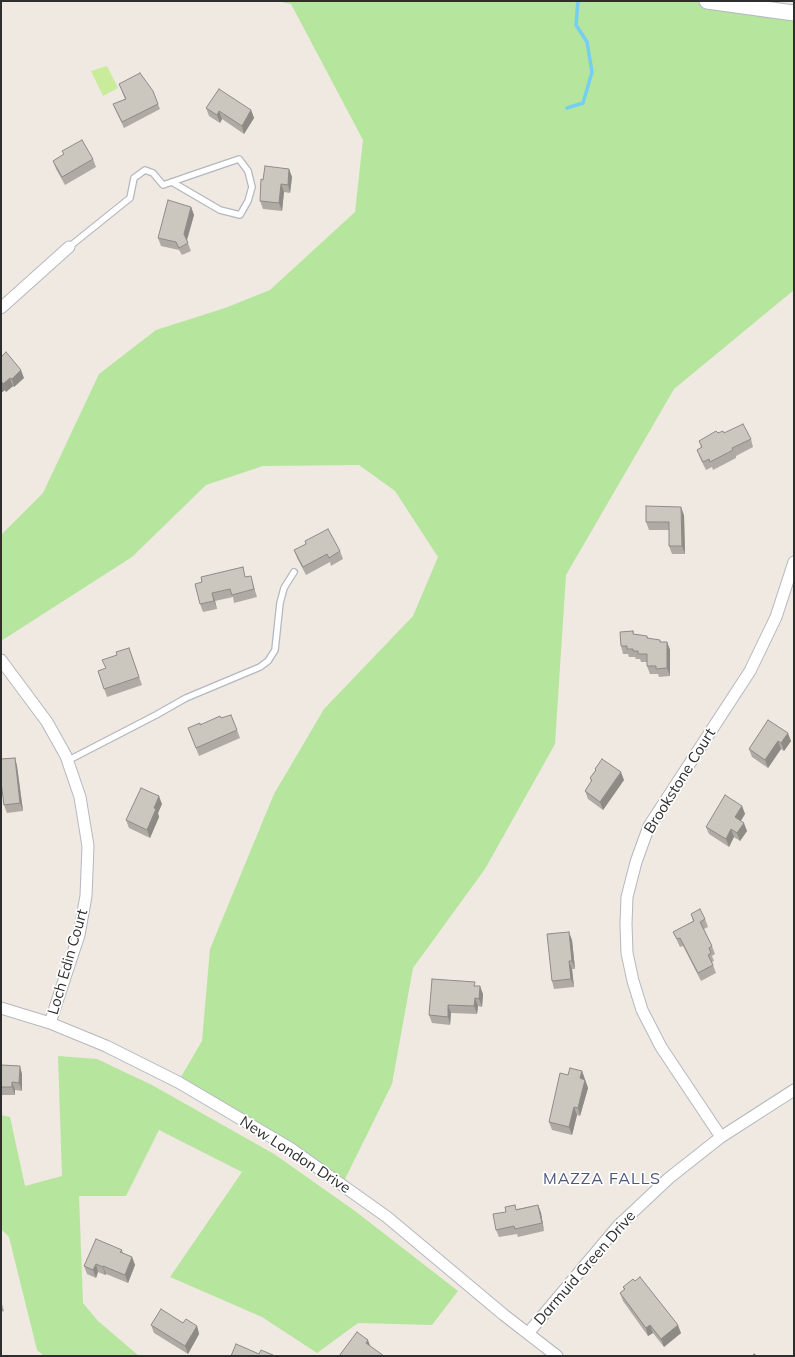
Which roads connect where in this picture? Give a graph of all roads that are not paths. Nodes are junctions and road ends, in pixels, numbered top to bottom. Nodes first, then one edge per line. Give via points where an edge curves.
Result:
1 (707, 1) edge
2 (794, 13) edge
3 (172, 182) junction
4 (69, 247) joint
5 (1, 308) edge
6 (794, 562) edge
7 (294, 572) dead end
8 (1, 660) edge
9 (68, 761) junction
10 (1, 1008) edge
11 (50, 1023) junction
12 (794, 1090) edge
13 (721, 1137) junction
14 (529, 1332) junction
15 (557, 1356) edge

1 - 2 main road
3 - 3 lane via 239,159 248,171 252,187 240,215 220,210
3 - 4 lane via 163,185 153,173 145,170 134,178 130,198
4 - 5 street
6 - 13 street, Brookstone Court via 776,616 750,671 649,826 627,897 627,953 632,981 642,1010 660,1047
7 - 9 lane via 284,588 280,603 275,650 260,668 186,698
8 - 9 street, Loch Edin Court via 47,722
9 - 11 street, Loch Edin Court via 80,797 88,846 86,896 79,935
10 - 11 street, New London Drive
11 - 14 street, New London Drive via 106,1046 178,1082 290,1148 387,1217 504,1315
12 - 13 street, Darmuid Green Drive
13 - 14 street, Darmuid Green Drive via 669,1178 618,1226
14 - 15 street, New London Drive

